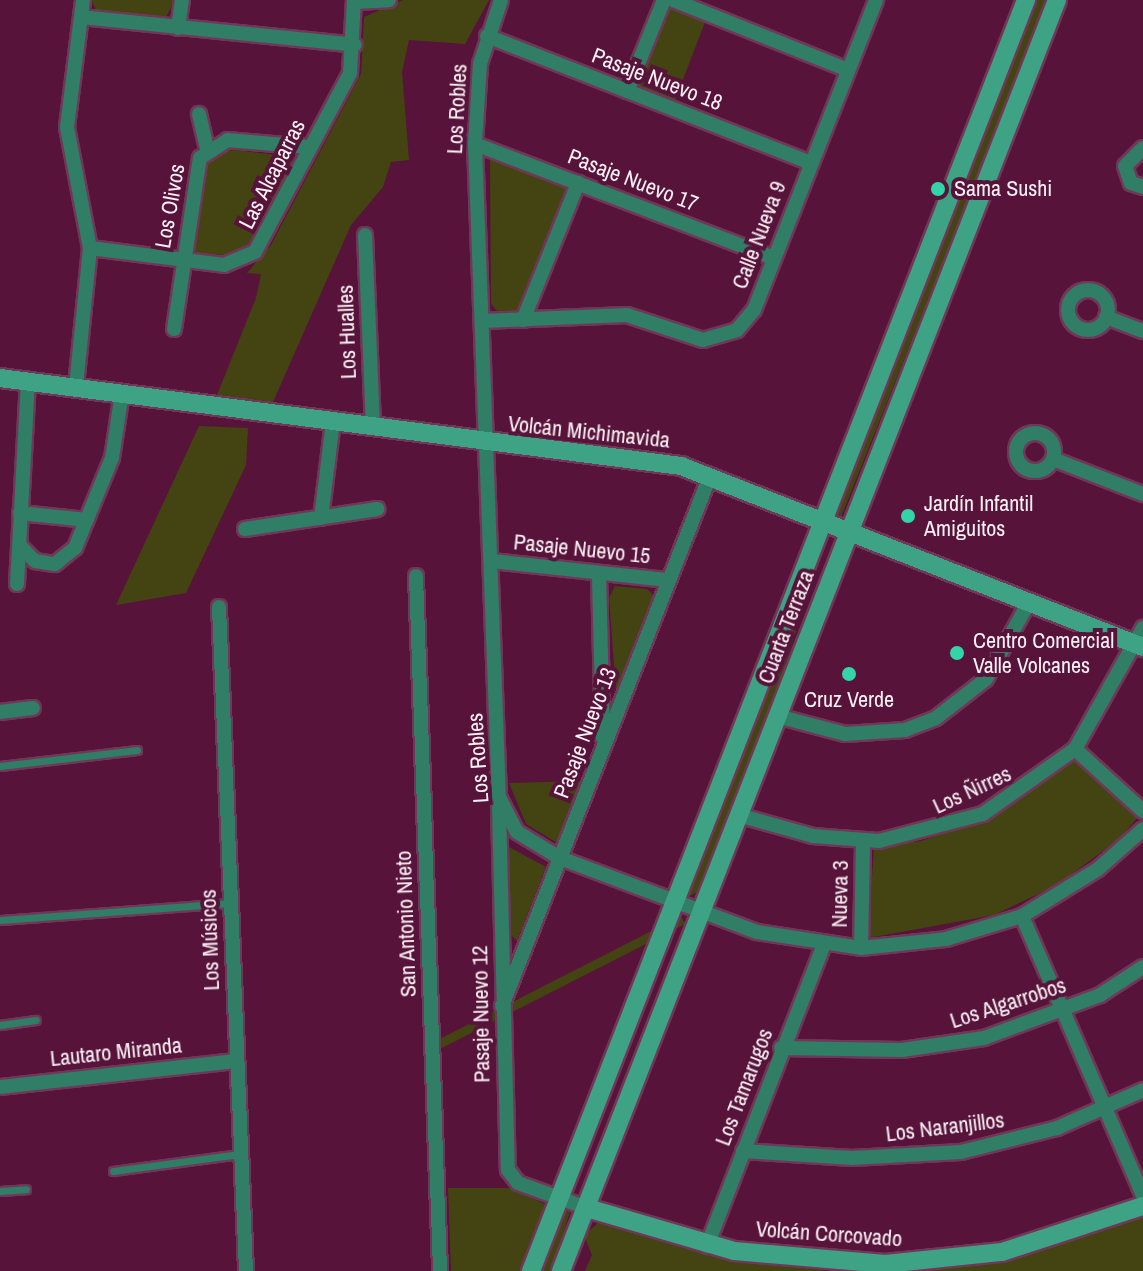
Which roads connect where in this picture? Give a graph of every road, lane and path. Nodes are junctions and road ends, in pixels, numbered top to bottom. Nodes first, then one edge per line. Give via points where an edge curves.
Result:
1 (83, 0) edge
2 (182, 0) edge
3 (389, 0) edge
4 (501, 0) edge
5 (664, 0) edge
6 (673, 0) edge
7 (876, 0) edge
8 (1026, 0) edge
9 (1057, 0) edge
10 (354, 1) edge
11 (81, 17) junction
12 (178, 28) junction
13 (487, 36) junction
14 (355, 45) junction
15 (848, 70) junction
16 (627, 91) junction
17 (199, 114) dead end
18 (475, 144) junction
19 (310, 147) junction
20 (1143, 148) edge
21 (207, 149) junction
22 (811, 163) junction
23 (578, 183) junction
24 (1143, 187) edge
25 (365, 235) dead end
26 (90, 248) junction
27 (774, 258) junction
28 (183, 260) junction
29 (1106, 317) dead end
30 (523, 320) junction
31 (483, 321) junction
32 (174, 329) dead end
33 (1143, 331) edge
34 (0, 378) edge
35 (28, 381) junction
36 (76, 386) junction
37 (122, 393) junction
38 (333, 422) junction
39 (373, 428) junction
40 (487, 444) junction
41 (1053, 459) dead end
42 (710, 476) junction
43 (1143, 494) edge
44 (377, 509) dead end
45 (20, 513) junction
46 (321, 518) junction
47 (87, 520) junction
48 (822, 520) junction
49 (245, 529) dead end
50 (850, 531) junction
51 (21, 547) junction
52 (492, 561) junction
53 (599, 575) junction
54 (416, 576) dead end
55 (668, 580) junction
56 (17, 584) dead end
57 (1029, 602) junction
58 (219, 607) dead end
59 (1141, 640) edge
60 (33, 708) dead end
61 (0, 712) edge
62 (777, 716) junction
63 (603, 747) junction
64 (1075, 749) junction
65 (137, 750) dead end
66 (0, 766) edge
67 (499, 797) junction
68 (1143, 811) edge
69 (738, 815) junction
70 (1143, 829) edge
71 (863, 841) junction
72 (560, 858) junction
73 (673, 902) junction
74 (230, 903) junction
75 (700, 913) junction
76 (1022, 916) junction
77 (0, 920) edge
78 (824, 945) junction
79 (861, 948) junction
80 (1143, 967) edge
81 (502, 1006) junction
82 (1064, 1009) junction
83 (36, 1020) dead end
84 (0, 1025) edge
85 (781, 1048) junction
86 (236, 1061) junction
87 (0, 1087) edge
88 (1143, 1090) edge
89 (1106, 1108) junction
90 (743, 1151) junction
91 (240, 1154) junction
92 (113, 1171) dead end
93 (26, 1189) dead end
94 (0, 1191) edge
95 (1143, 1195) edge
96 (559, 1197) junction
97 (1143, 1206) edge
98 (587, 1208) junction
99 (707, 1246) junction
100 (246, 1271) edge
101 (440, 1271) edge
102 (531, 1271) edge
103 (561, 1271) edge

1 - 11 street
2 - 12 street
3 - 10 street
4 - 13 street, Los Robles
5 - 16 street
6 - 15 street
7 - 15 street, Calle Nueva 9
8 - 48 main road, Cuarta Terraza
9 - 50 main road, Cuarta Terraza
10 - 14 street, Las Alcaparras
11 - 12 street
11 - 26 street via 67,127
12 - 14 street
13 - 16 street, Pasaje Nuevo 18
13 - 18 street, Los Robles
14 - 19 street, Las Alcaparras via 350,73
15 - 22 street, Calle Nueva 9
16 - 22 street, Pasaje Nuevo 18
17 - 21 street
18 - 23 street, Pasaje Nuevo 17
18 - 31 street, Los Robles
19 - 21 street, Los Olivos via 228,140
19 - 28 street, Las Alcaparras via 255,252 232,265
20 - 24 street via 1125,166 1131,183
21 - 28 street, Los Olivos via 197,165
22 - 27 street, Calle Nueva 9
23 - 27 street, Pasaje Nuevo 17
23 - 30 street
25 - 39 street, Los Hualles
26 - 28 street, Las Alcaparras
26 - 36 street
27 - 30 street, Calle Nueva 9 via 754,310 717,338 692,339 627,315
28 - 32 street, Los Olivos
29 - 33 street
30 - 31 street, Calle Nueva 9
31 - 40 street, Los Robles
34 - 35 main road, Volcán Michimavida
35 - 36 main road, Volcán Michimavida
35 - 45 street
36 - 37 main road, Volcán Michimavida
37 - 38 main road, Volcán Michimavida
37 - 47 street via 112,458
38 - 39 main road, Volcán Michimavida
38 - 46 street
39 - 40 main road, Volcán Michimavida
40 - 42 main road, Volcán Michimavida
40 - 52 street, Los Robles
41 - 43 street
42 - 48 main road, Volcán Michimavida
42 - 55 street, Pasaje Nuevo 13
44 - 46 street
45 - 47 street
45 - 51 street
46 - 49 street
47 - 51 street via 75,548 55,564 35,561
48 - 50 main road, Volcán Michimavida
48 - 73 main road, Cuarta Terraza
50 - 57 main road, Volcán Michimavida
50 - 62 main road, Cuarta Terraza
51 - 56 street
52 - 53 street, Pasaje Nuevo 15
52 - 67 street, Los Robles
53 - 55 street, Pasaje Nuevo 15
53 - 63 street
54 - 101 street, San Antonio Nieto
55 - 63 street, Pasaje Nuevo 13
57 - 59 main road, Volcán Michimavida
57 - 62 street via 986,679 936,718 905,730 845,734
58 - 74 street, Los Músicos
59 - 64 street, Los Ñirres
60 - 61 street
62 - 69 main road, Cuarta Terraza
63 - 72 street, Pasaje Nuevo 13
64 - 68 street
64 - 71 street, Los Ñirres via 983,814 920,835
65 - 66 lane
67 - 72 street, Los Robles via 517,832
67 - 81 street, Pasaje Nuevo 12
69 - 71 street, Los Ñirres via 813,836
69 - 75 main road, Cuarta Terraza
70 - 76 street, Los Robles via 1090,876
71 - 79 street, Nueva 3
72 - 73 street, Los Robles
72 - 81 street, Pasaje Nuevo 13
73 - 75 street, Los Robles
73 - 96 main road, Cuarta Terraza
74 - 77 lane
74 - 86 street, Los Músicos
75 - 78 street, Los Robles
75 - 98 main road, Cuarta Terraza
76 - 79 street, Los Robles via 946,939
76 - 82 street
78 - 79 street, Los Robles
78 - 85 street, Los Tamarugos
80 - 82 street, Los Algarrobos
81 - 96 street, Pasaje Nuevo 12 via 508,1170 518,1183
82 - 85 street, Los Algarrobos via 943,1047
82 - 89 street
83 - 84 lane
85 - 90 street, Los Tamarugos
86 - 87 street, Lautaro Miranda
86 - 91 street, Los Músicos
88 - 89 street, Los Naranjillos
89 - 90 street, Los Naranjillos via 961,1152 852,1158
89 - 95 street
90 - 99 street, Los Tamarugos
91 - 92 lane
91 - 100 street, Los Músicos
93 - 94 lane
96 - 98 street, Volcán Corcovado
96 - 102 main road, Cuarta Terraza
97 - 99 main road, Volcán Corcovado via 1033,1245 941,1262 852,1264
98 - 99 main road, Volcán Corcovado
98 - 103 main road, Cuarta Terraza

